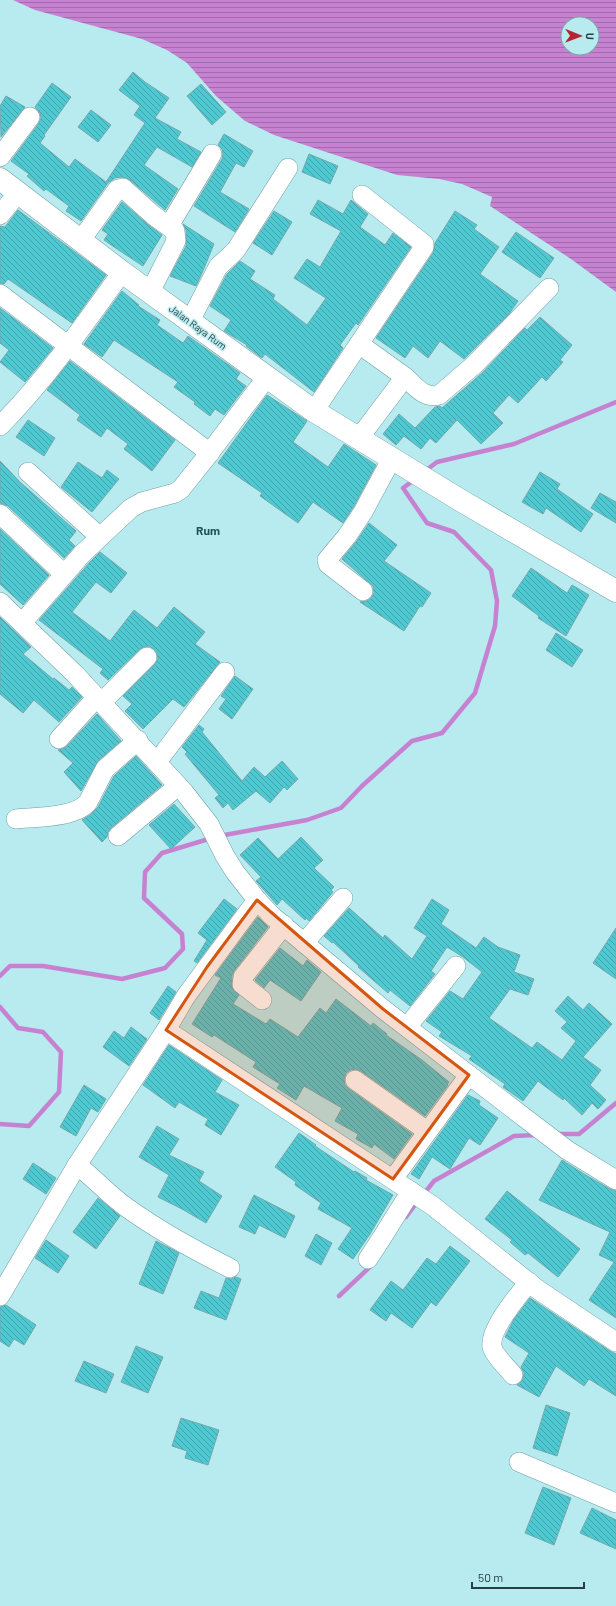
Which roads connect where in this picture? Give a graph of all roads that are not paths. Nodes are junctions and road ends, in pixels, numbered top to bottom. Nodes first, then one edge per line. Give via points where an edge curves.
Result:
1 (30, 117) dead end
2 (212, 154) dead end
3 (0, 157) edge
4 (288, 168) dead end
5 (0, 179) edge
6 (18, 193) junction
7 (362, 195) dead end
8 (0, 215) edge
9 (169, 226) junction
10 (81, 240) junction
11 (122, 272) junction
12 (549, 288) dead end
13 (150, 292) junction
14 (0, 294) edge
15 (190, 321) junction
16 (359, 344) junction
17 (69, 345) junction
18 (267, 377) junction
19 (405, 377) junction
20 (314, 411) junction
21 (0, 426) edge
22 (359, 438) junction
23 (210, 453) junction
24 (397, 462) junction
25 (28, 472) dead end
26 (0, 514) edge
27 (100, 537) junction
28 (64, 574) junction
29 (363, 590) dead end
30 (616, 591) edge
31 (0, 602) edge
32 (22, 623) junction
33 (147, 657) dead end
34 (225, 672) dead end
35 (100, 700) junction
36 (59, 739) dead end
37 (138, 740) junction
38 (157, 762) junction
39 (178, 786) junction
40 (16, 819) dead end
41 (118, 836) dead end
42 (343, 898) dead end
43 (257, 900) junction
44 (284, 925) junction
45 (304, 943) junction
46 (456, 966) dead end
47 (262, 1000) dead end
48 (407, 1027) junction
49 (166, 1030) junction
50 (469, 1074) junction
51 (355, 1080) dead end
52 (428, 1131) junction
53 (77, 1165) junction
54 (393, 1179) junction
55 (616, 1180) edge
56 (414, 1193) junction
57 (368, 1259) dead end
58 (230, 1268) dead end
59 (529, 1282) junction
60 (0, 1296) edge
61 (616, 1342) edge
62 (513, 1375) dead end
63 (519, 1462) dead end
64 (616, 1503) edge

1 - 3 street
2 - 9 street
4 - 15 street via 233,254 218,267
5 - 6 highway, Jalan Raya Rum
6 - 8 street
6 - 10 highway, Jalan Raya Rum
7 - 16 street via 424,244 424,247
9 - 10 street via 121,188 116,191
9 - 13 street via 175,231 176,241
10 - 11 highway, Jalan Raya Rum
11 - 13 highway, Jalan Raya Rum
11 - 17 street
12 - 19 street via 474,365 439,395 426,395
13 - 15 highway, Jalan Raya Rum
14 - 17 street
15 - 18 highway, Jalan Raya Rum
16 - 19 street
16 - 20 street
17 - 21 street
17 - 23 street
18 - 20 highway, Jalan Raya Rum
18 - 23 street
19 - 22 street
20 - 22 highway, Jalan Raya Rum
22 - 24 highway, Jalan Raya Rum
23 - 27 street via 181,489 131,508
24 - 29 street via 347,536 327,560 328,564
24 - 30 highway, Jalan Raya Rum
25 - 27 street
26 - 28 street
27 - 28 street
28 - 32 street
31 - 32 street
32 - 35 street
33 - 35 street
34 - 38 street
35 - 36 street
35 - 37 street
37 - 38 street
37 - 40 street via 105,769 88,802 80,810
38 - 39 street
39 - 41 street
39 - 43 street via 199,810 243,884
42 - 45 street
43 - 44 street
43 - 49 street via 206,966
44 - 45 street
44 - 47 street via 243,977 242,984
45 - 48 street
46 - 48 street
48 - 50 street
49 - 53 street
49 - 54 street
50 - 52 street
50 - 55 street via 567,1150
51 - 52 street
52 - 54 street
53 - 58 street via 150,1224 180,1243
53 - 60 street
54 - 56 street
56 - 57 street
56 - 59 street
59 - 61 street
59 - 62 street via 501,1320 493,1340 492,1347
63 - 64 street

